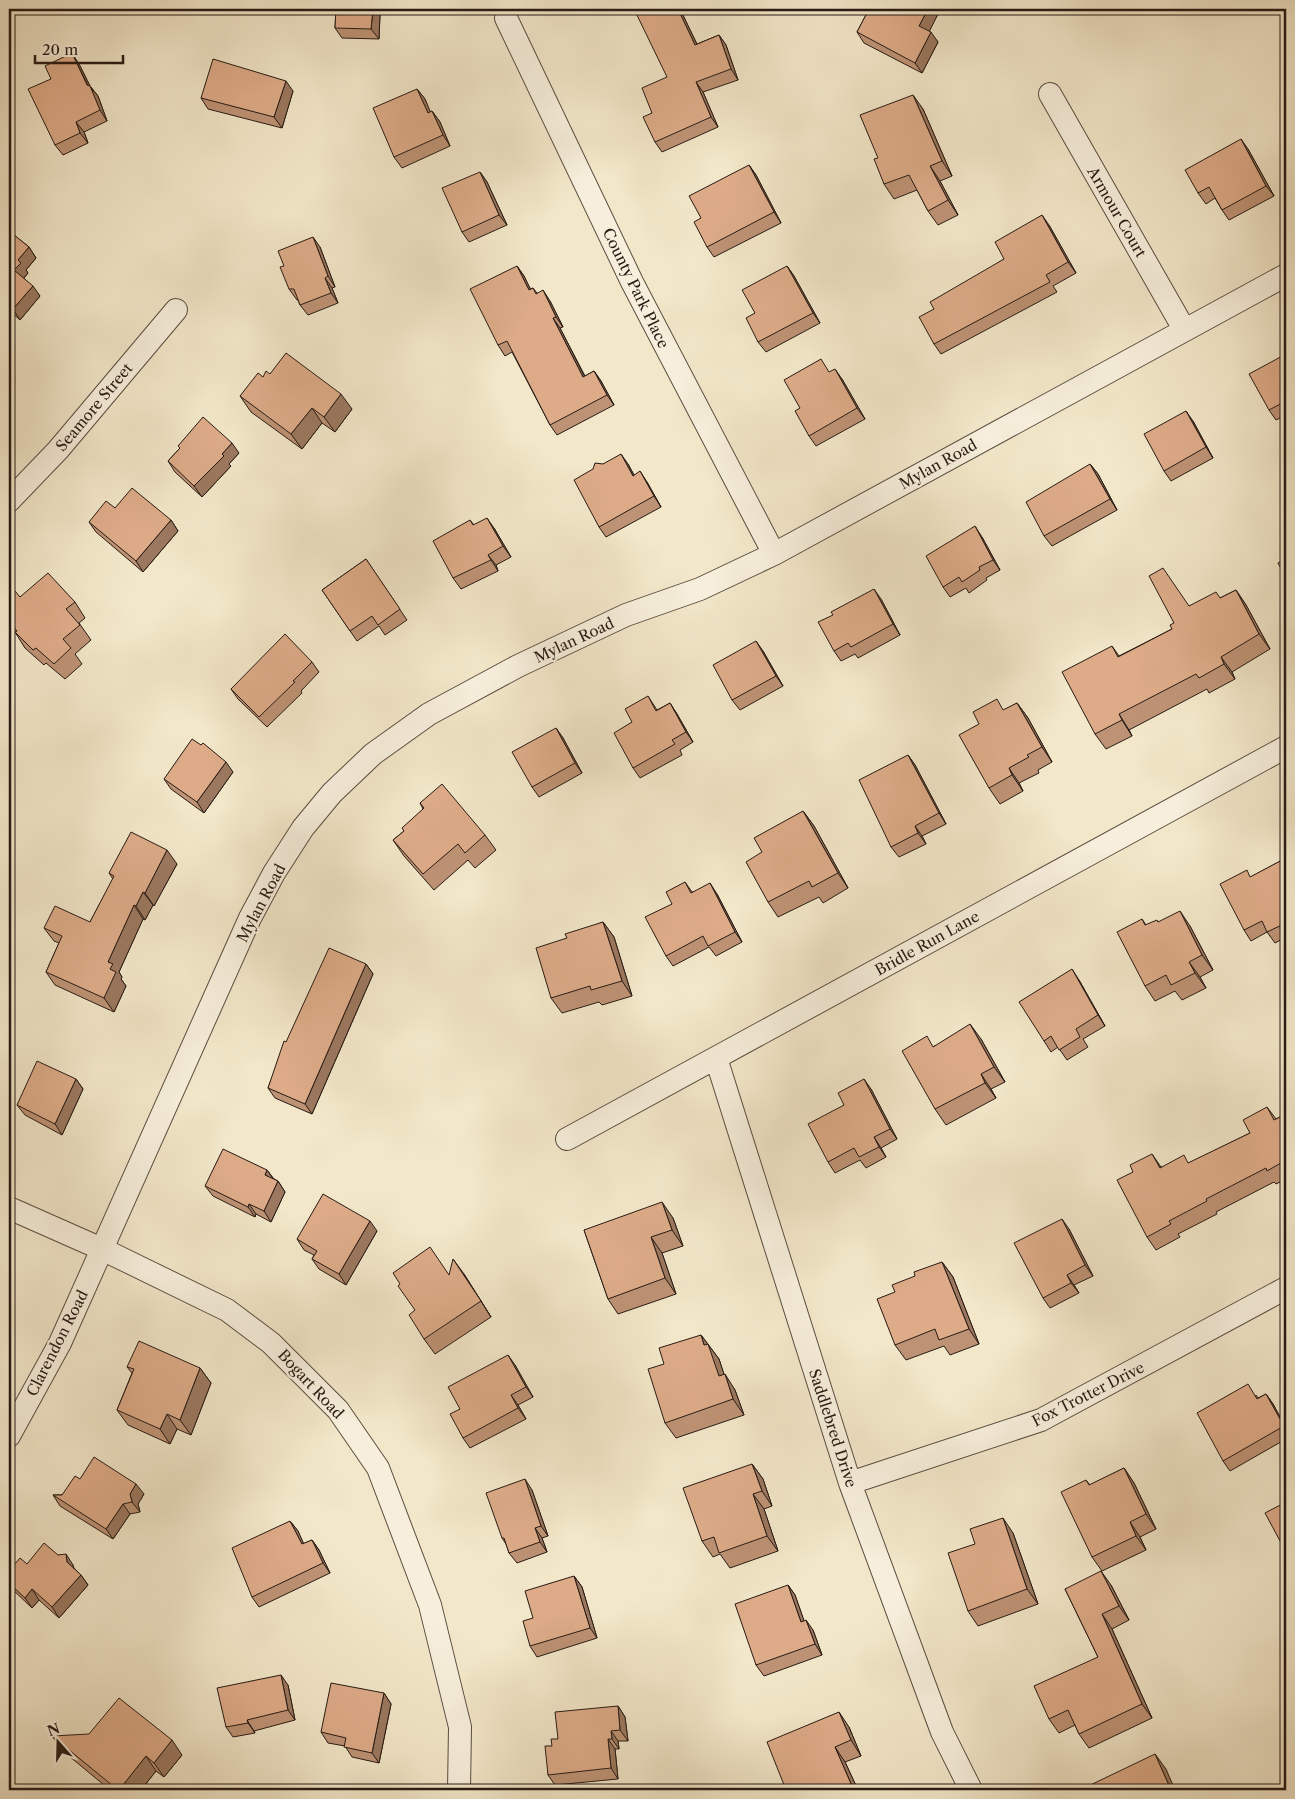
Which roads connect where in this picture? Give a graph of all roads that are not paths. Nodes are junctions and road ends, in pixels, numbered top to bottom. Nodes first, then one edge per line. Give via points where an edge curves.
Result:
1 (506, 18) dead end
2 (1050, 94) dead end
3 (1286, 275) edge
4 (176, 310) dead end
5 (1184, 329) junction
6 (9, 501) edge
7 (774, 554) junction
8 (1286, 747) edge
9 (716, 1058) junction
10 (567, 1139) dead end
11 (9, 1208) edge
12 (104, 1250) junction
13 (1286, 1288) edge
14 (9, 1436) edge
15 (850, 1483) junction
16 (459, 1790) edge
17 (971, 1790) edge

1 - 7 street, County Park Place via 649,315
2 - 5 street, Armour Court
3 - 5 street, Mylan Road
4 - 6 street, Seamore Street via 58,450
5 - 7 street, Mylan Road
7 - 12 street, Mylan Road via 700,589 626,615 518,666 437,710 373,754 332,793 303,828 250,918
8 - 9 street, Bridle Run Lane
9 - 10 street, Bridle Run Lane
9 - 15 street, Saddlebred Drive
11 - 12 street, Bogart Road
12 - 14 street, Clarendon Road via 60,1344
12 - 16 street, Bogart Road via 227,1310 271,1343 338,1410 378,1468 430,1605 460,1727
13 - 15 street, Fox Trotter Drive via 1041,1420
15 - 17 street, Saddlebred Drive via 942,1732

